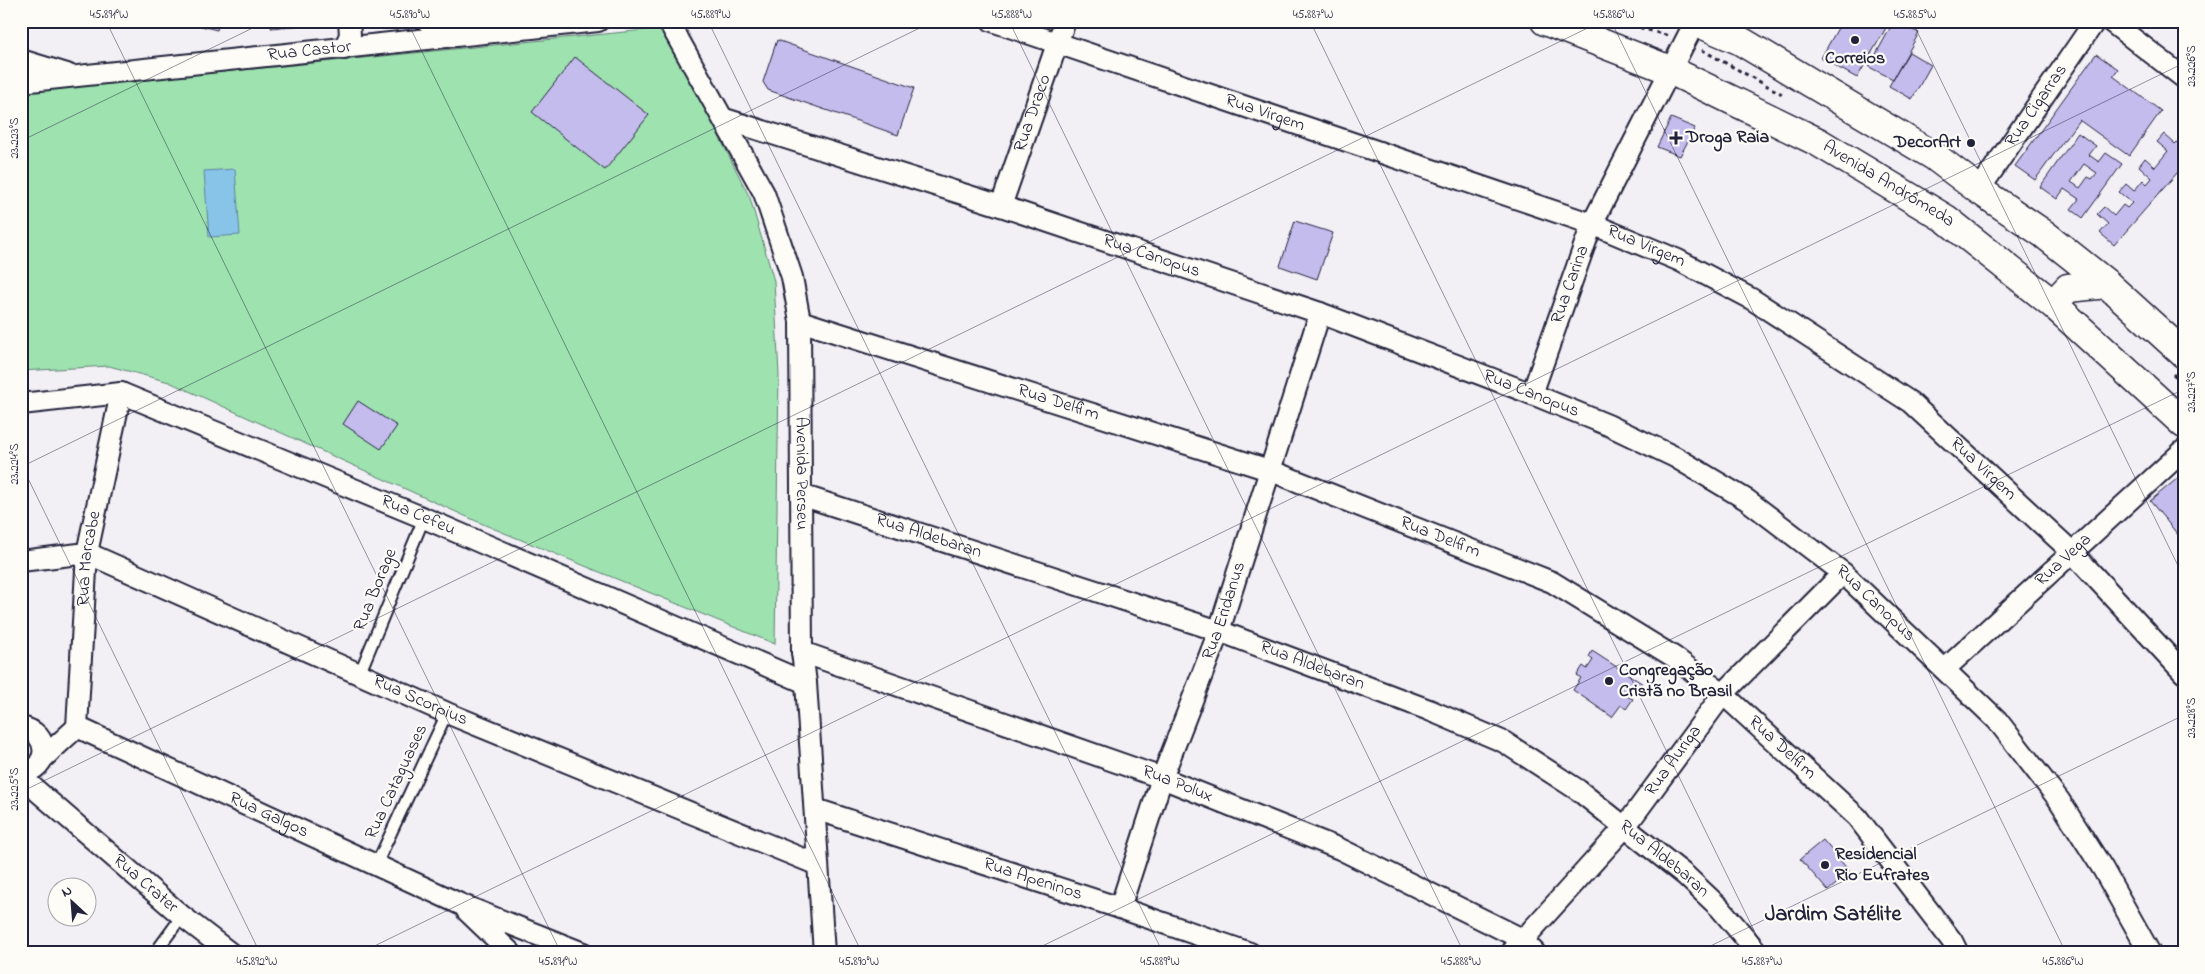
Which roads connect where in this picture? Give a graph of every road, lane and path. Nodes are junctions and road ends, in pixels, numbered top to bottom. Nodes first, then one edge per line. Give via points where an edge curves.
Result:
1 (349, 21) edge
2 (427, 21) edge
3 (598, 21) edge
4 (992, 21) edge
5 (1065, 21) edge
6 (1545, 21) edge
7 (2095, 21) edge
8 (2110, 21) edge
9 (668, 22) edge
10 (1694, 22) edge
11 (470, 35) junction
12 (1058, 43) junction
13 (344, 49) junction
14 (21, 60) edge
15 (1670, 70) junction
16 (75, 77) junction
17 (2184, 78) edge
18 (21, 82) edge
19 (725, 119) junction
20 (1979, 190) junction
21 (1001, 206) junction
22 (1592, 224) junction
23 (2107, 284) junction
24 (2053, 304) junction
25 (1320, 313) junction
26 (800, 321) junction
27 (2184, 354) edge
28 (121, 393) junction
29 (1532, 394) junction
30 (21, 404) edge
31 (2184, 424) edge
32 (2184, 450) edge
33 (1269, 470) junction
34 (801, 494) junction
35 (424, 518) junction
36 (2071, 551) junction
37 (87, 553) junction
38 (21, 561) edge
39 (1842, 573) junction
40 (1218, 631) junction
41 (802, 652) junction
42 (1945, 669) junction
43 (2184, 673) edge
44 (359, 675) junction
45 (806, 683) junction
46 (1723, 694) junction
47 (447, 713) junction
48 (77, 727) junction
49 (28, 729) edge
50 (30, 769) edge
51 (1162, 778) junction
52 (815, 809) junction
53 (1625, 827) junction
54 (376, 865) junction
55 (818, 865) junction
56 (460, 904) junction
57 (1120, 908) junction
58 (182, 916) junction
59 (1523, 948) edge
60 (154, 953) edge
61 (230, 953) edge
62 (511, 953) edge
63 (584, 953) edge
64 (824, 953) edge
65 (1250, 953) edge
66 (1758, 953) edge
67 (1958, 953) edge
68 (2150, 953) edge

1 - 13 street via 350,35
2 - 11 street
3 - 11 street, Rua Castor
4 - 12 street, Rua Virgem
5 - 12 street, Rua Draco
6 - 15 main road, Avenida Andrômeda
7 - 20 street, Rua Cigarras
8 - 17 street
9 - 19 street, Avenida Perseu
10 - 15 street, Rua Carina
10 - 20 main road via 1739,40 1934,156
11 - 13 street, Rua Castor
12 - 21 street, Rua Draco
12 - 22 street, Rua Virgem
13 - 16 street, Rua Castor
14 - 16 street
15 - 22 street, Rua Carina
15 - 24 main road, Avenida Andrômeda via 1818,142 1946,219
16 - 18 street, Rua Castor
19 - 21 street, Rua Canopus
19 - 26 street, Avenida Perseu via 764,193 792,277
20 - 23 main road via 2044,234
21 - 25 street, Rua Canopus
22 - 29 street, Rua Carina
22 - 36 street, Rua Virgem via 1678,260 1750,298 1910,402
23 - 24 main road via 2068,288
23 - 27 main road
24 - 31 main road, Avenida Andrômeda
25 - 29 street, Rua Canopus
25 - 33 street, Rua Eridanus
26 - 33 street, Rua Delfim
26 - 34 street, Avenida Perseu
28 - 30 street, Rua Cefeu
28 - 35 street, Rua Cefeu
28 - 37 street, Rua Marcabe
29 - 39 street, Rua Canopus via 1675,457 1747,500
32 - 36 street, Rua Vega
33 - 40 street, Rua Eridanus
33 - 46 street, Rua Delfim via 1552,582 1674,657
34 - 40 street, Rua Aldebaran
34 - 41 street, Avenida Perseu
35 - 44 lane, Rua Borage
35 - 45 street, Rua Cefeu
36 - 42 street, Rua Vega
36 - 43 street, Rua Virgem
37 - 38 street
37 - 44 street, Rua Scorpius
37 - 48 street, Rua Marcabe
39 - 42 street, Rua Canopus
39 - 46 street, Rua Auriga
40 - 51 street, Rua Eridanus
40 - 53 street, Rua Aldebaran via 1429,710 1504,742 1578,790
41 - 45 street, Avenida Perseu
41 - 51 street, Rua Polux
42 - 68 street, Rua Canopus via 1997,720 2059,800 2104,869
44 - 47 street, Rua Scorpius
45 - 52 street, Avenida Perseu
46 - 53 street, Rua Auriga
46 - 67 street, Rua Delfim via 1856,817
47 - 54 lane, Rua Cataguases
47 - 55 street, Rua Scorpius
48 - 49 street
48 - 50 street
48 - 54 street, Rua Galgos
49 - 50 street via 38,736 43,747
50 - 58 street, Rua Crater via 63,812
51 - 57 street, Rua Eridanus
51 - 59 street, Rua Polux via 1340,849
52 - 55 street, Avenida Perseu
52 - 57 street, Rua Apeninos
53 - 59 street, Rua Auriga
53 - 66 street, Rua Aldebaran via 1685,875
54 - 56 street, Rua Galgos
55 - 64 street, Avenida Perseu
56 - 62 street
56 - 63 street, Rua Galgos
57 - 65 street, Rua Apeninos
58 - 60 lane
58 - 61 street, Rua Crater

